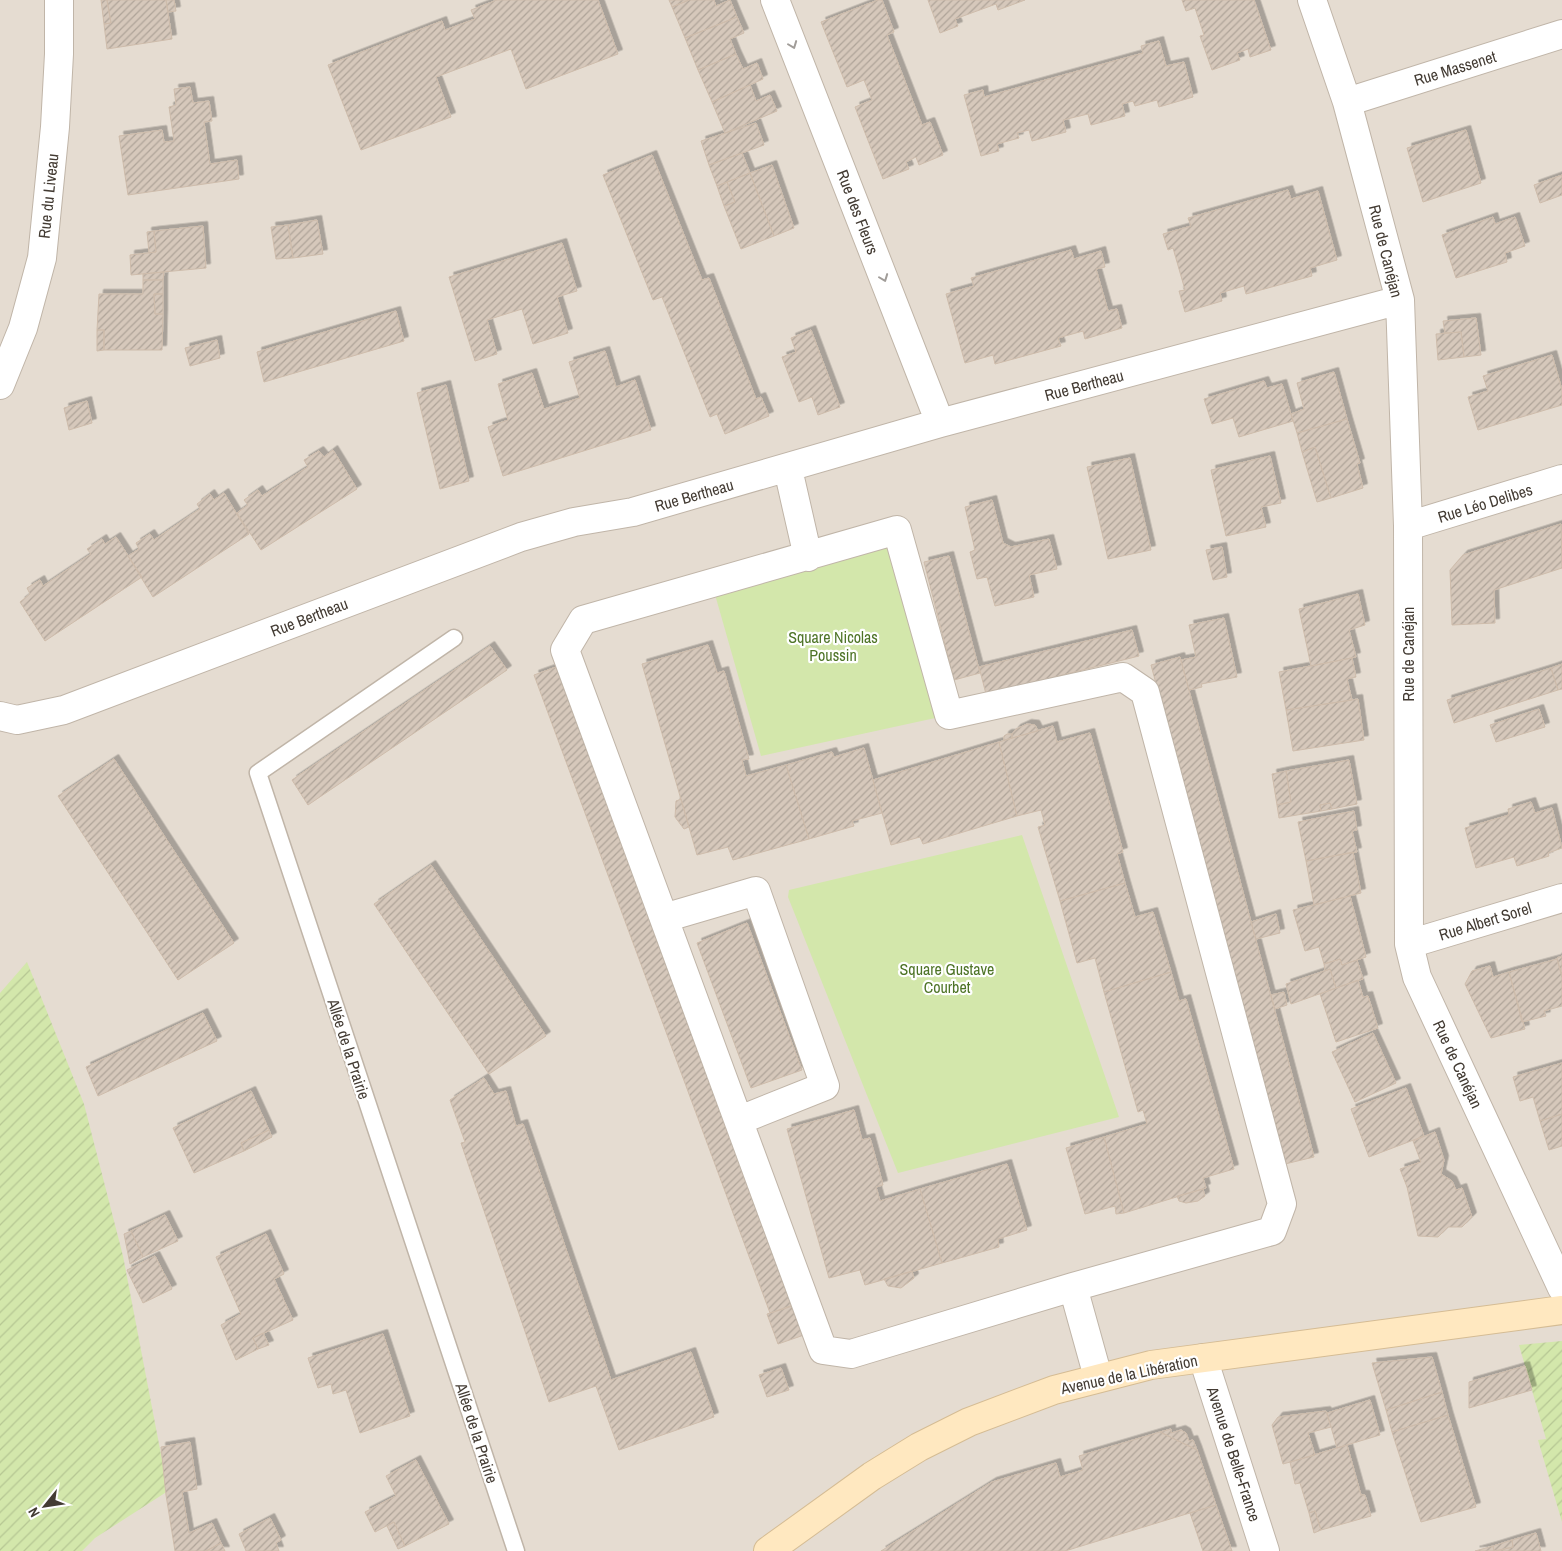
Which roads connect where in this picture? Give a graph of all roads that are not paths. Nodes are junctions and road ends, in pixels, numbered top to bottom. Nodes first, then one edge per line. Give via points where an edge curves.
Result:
1 (59, 0) edge
2 (775, 0) edge
3 (1312, 0) edge
4 (1562, 34) edge
5 (1347, 102) junction
6 (1400, 300) junction
7 (0, 384) edge
8 (940, 423) junction
9 (788, 469) junction
10 (1562, 480) edge
11 (1408, 526) junction
12 (808, 557) junction
13 (454, 638) dead end
14 (0, 716) edge
15 (1562, 898) edge
16 (664, 918) junction
17 (1409, 944) junction
18 (740, 1120) junction
19 (1073, 1286) junction
20 (1562, 1288) edge
21 (1562, 1310) edge
22 (1202, 1358) junction
23 (1098, 1378) junction
24 (516, 1551) edge
25 (768, 1551) edge
26 (1266, 1551) edge

1 - 7 street, Rue du Liveau via 55,127 42,258 23,328
2 -> 8 street, Rue des Fleurs
3 - 5 street, Rue de Canéjan
4 - 5 street, Rue Massenet
5 - 6 street, Rue de Canéjan
6 - 8 street, Rue Bertheau
6 - 11 street, Rue de Canéjan
8 - 9 street, Rue Bertheau
9 - 12 street
9 - 14 street, Rue Bertheau via 633,512 574,522 521,537 64,710 17,720
10 - 11 street, Rue Léo Delibes
11 - 17 street, Rue de Canéjan
12 - 16 street via 583,620 565,650
12 - 19 street via 897,530 949,715 1123,677 1145,692 1282,1204 1272,1231
13 - 24 lane, Allée de la Prairie via 258,773
15 - 17 street, Rue Albert Sorel
16 - 18 street
16 - 18 street via 756,891 825,1086
17 - 20 street, Rue de Canéjan via 1417,977
18 - 19 street via 823,1350 851,1354
19 - 23 street
21 - 22 main road, Avenue de la Libération
22 - 23 main road, Avenue de la Libération via 1151,1365
22 - 26 street, Avenue de Belle-France
23 - 25 main road, Avenue de la Libération via 1011,1404 919,1447 872,1476

